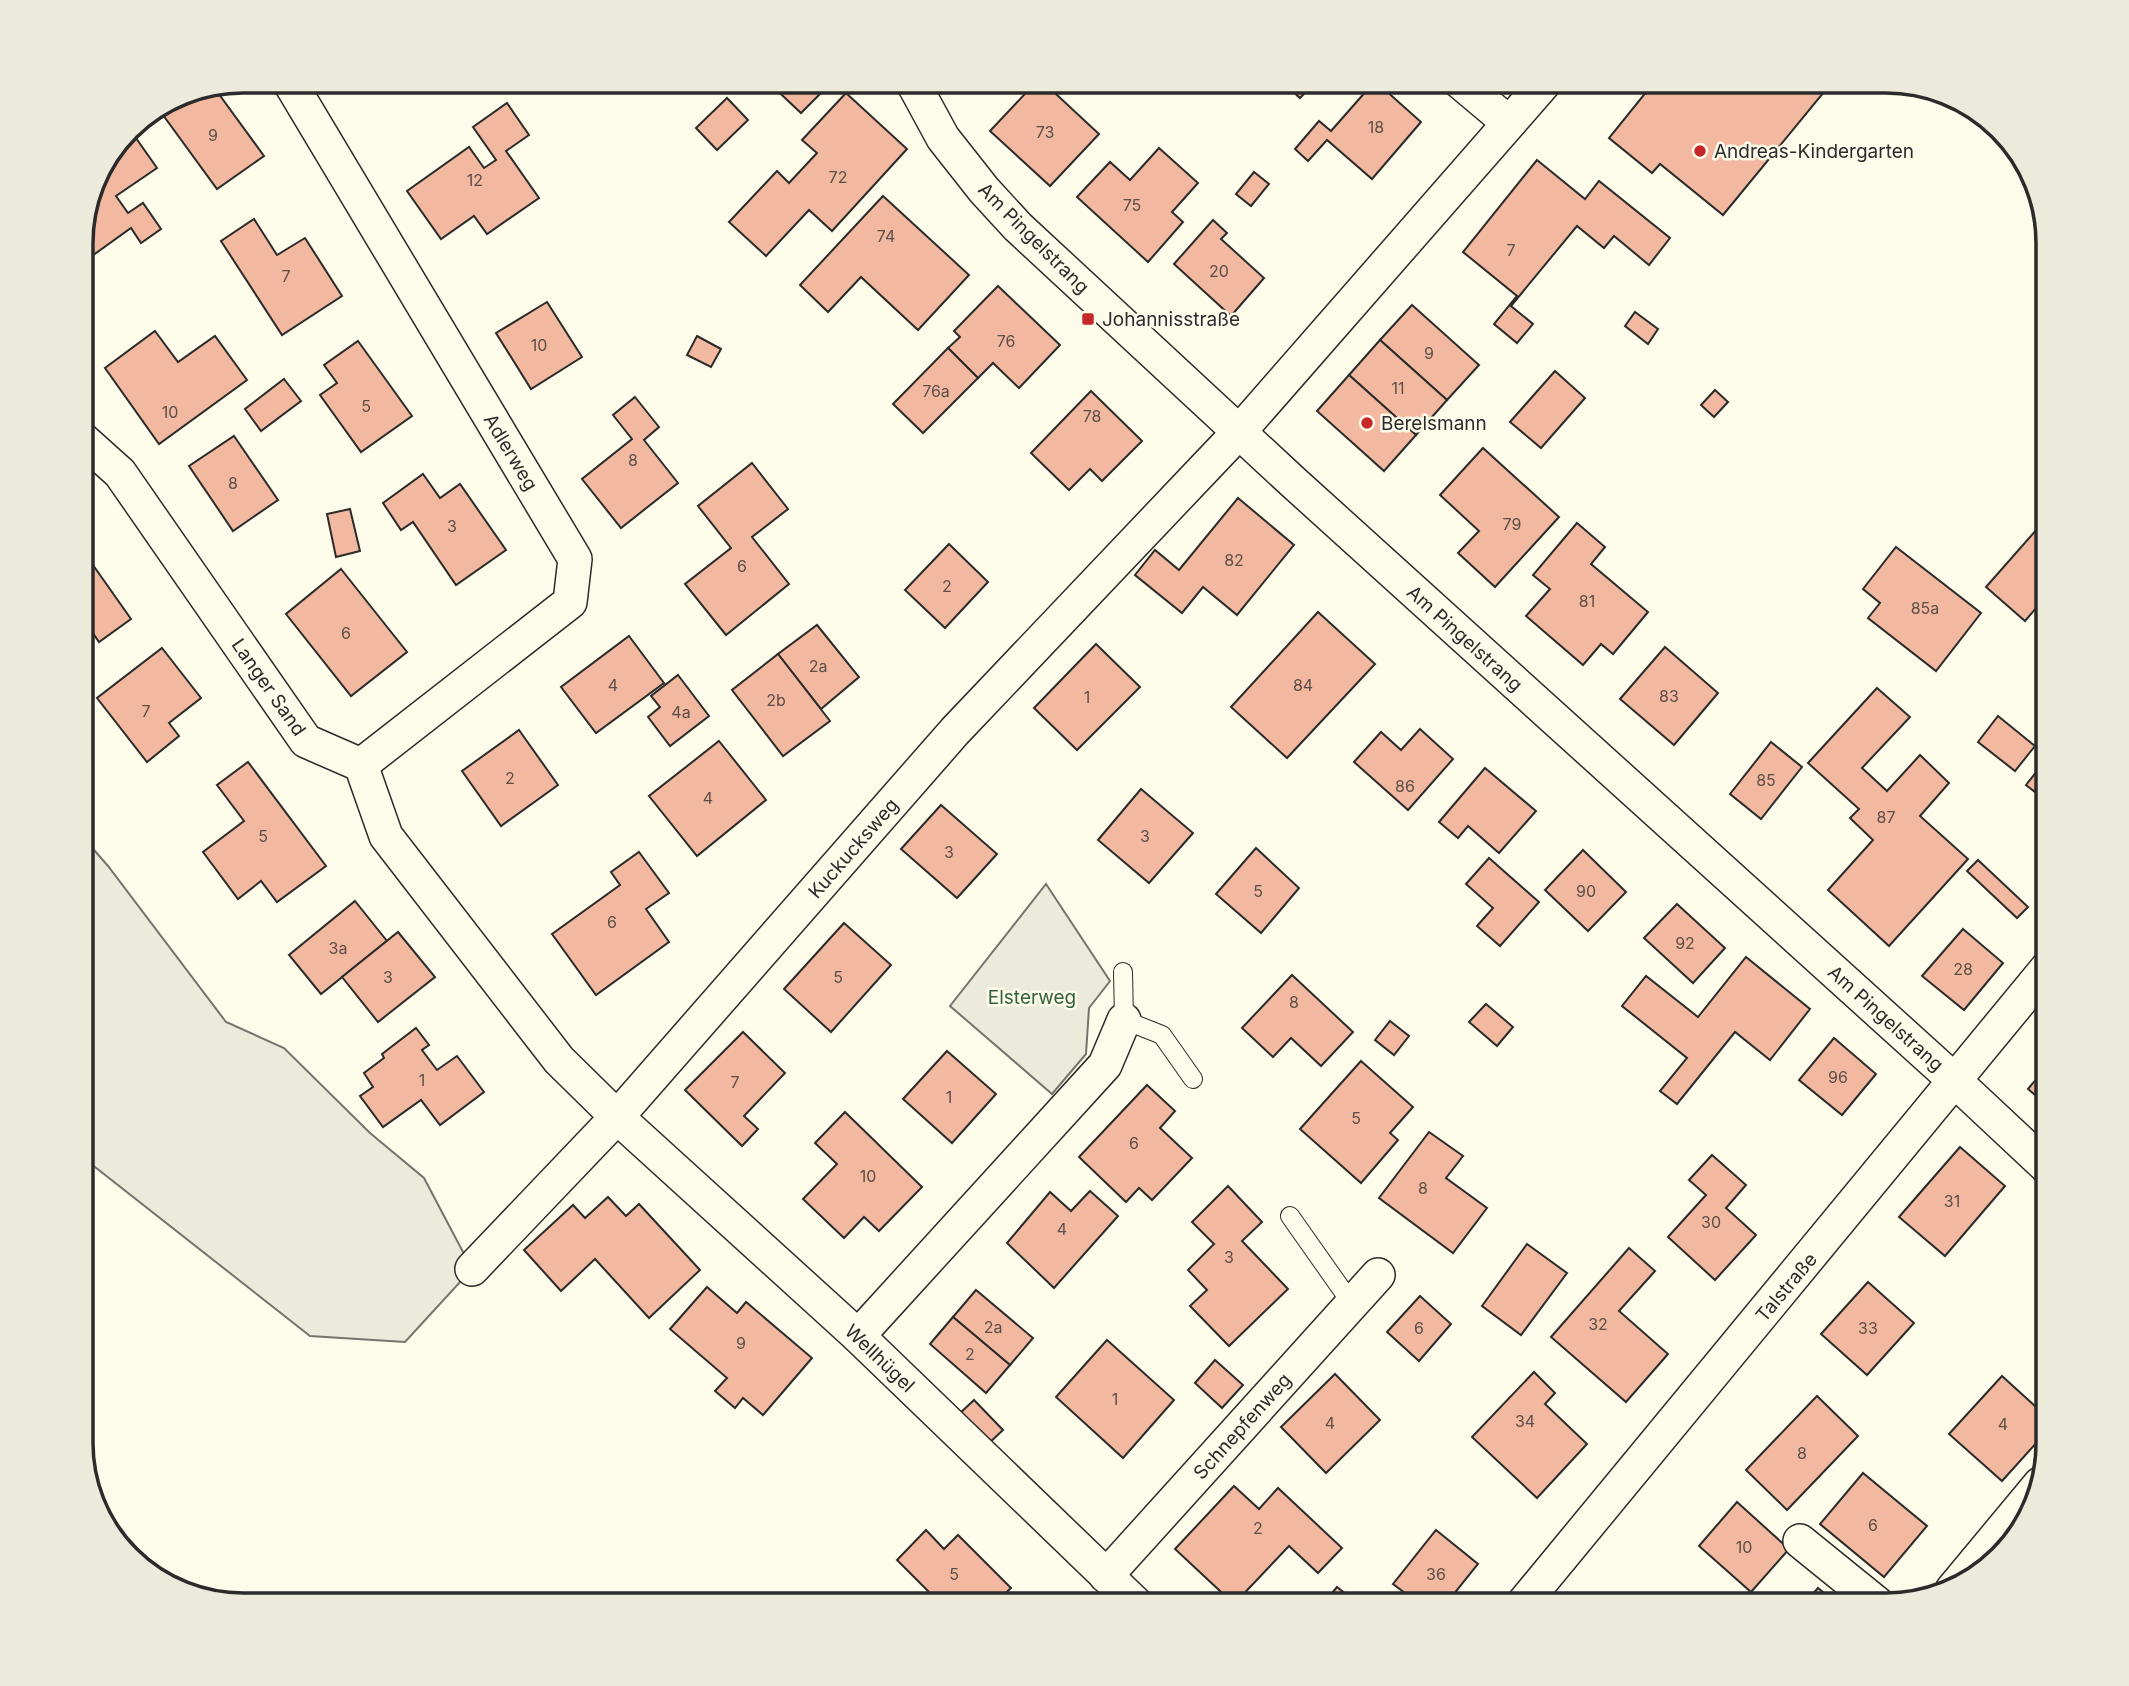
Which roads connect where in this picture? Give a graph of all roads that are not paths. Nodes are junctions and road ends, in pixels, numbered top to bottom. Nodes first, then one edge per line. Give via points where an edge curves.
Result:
1 (297, 93) edge
2 (919, 93) edge
3 (1474, 93) edge
4 (1535, 93) edge
5 (1509, 124) junction
6 (1239, 432) junction
7 (93, 448) edge
8 (361, 765) junction
9 (1123, 972) dead end
10 (2036, 982) edge
11 (1124, 1020) junction
12 (1194, 1079) dead end
13 (1954, 1080) junction
14 (617, 1117) junction
15 (2036, 1156) edge
16 (1290, 1216) dead end
17 (472, 1269) dead end
18 (1378, 1275) dead end
19 (1352, 1304) junction
20 (858, 1336) junction
21 (2023, 1504) edge
22 (1800, 1541) dead end
23 (1971, 1567) edge
24 (1106, 1576) junction
25 (1124, 1593) edge
26 (1532, 1593) edge
27 (1864, 1593) edge

1 - 8 street, Adlerweg via 575,559 570,602
2 - 6 street, Am Pingelstrang via 943,138 1018,227
3 - 5 street
4 - 5 street
5 - 6 street
6 - 13 street, Am Pingelstrang
6 - 14 street, Kuckucksweg via 955,731
7 - 8 street, Langer Sand via 120,472 306,741
8 - 14 street via 386,836 559,1060
9 - 11 lane
10 - 13 street, Talstraße
11 - 12 lane via 1162,1035
11 - 20 street via 1105,1065
13 - 15 street, Am Pingelstrang
13 - 26 street, Talstraße
14 - 17 street, Kuckucksweg
14 - 20 street, Wellhügel
16 - 19 lane
18 - 19 street, Schnepfenweg
19 - 24 street, Schnepfenweg
20 - 24 street, Wellhügel
21 - 23 street
22 - 27 street
24 - 25 street, Wellhügel

